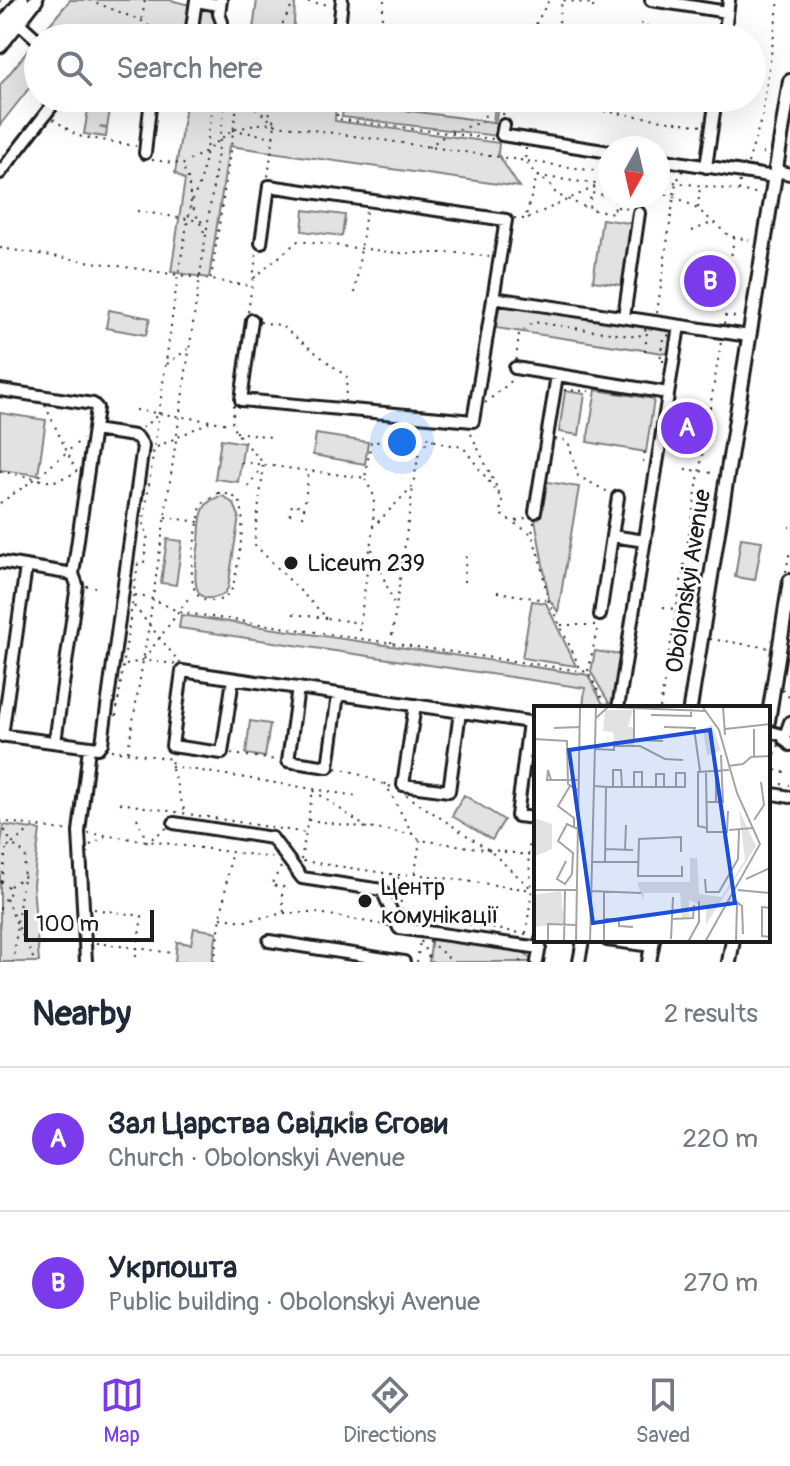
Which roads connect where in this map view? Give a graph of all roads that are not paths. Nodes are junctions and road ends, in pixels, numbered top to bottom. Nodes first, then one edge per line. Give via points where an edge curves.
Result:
1 (22, 0) edge
2 (36, 0) edge
3 (196, 0) edge
4 (651, 0) edge
5 (220, 3) edge
6 (341, 3) edge
7 (728, 6) edge
8 (6, 22) edge
9 (226, 23) dead end
10 (193, 24) edge
11 (339, 24) edge
12 (24, 32) edge
13 (0, 46) edge
14 (790, 81) edge
15 (47, 112) edge
16 (149, 112) edge
17 (714, 112) edge
18 (504, 125) dead end
19 (145, 150) road end
20 (598, 150) edge
21 (670, 161) edge
22 (706, 167) junction
23 (0, 173) edge
24 (775, 174) junction
25 (790, 174) edge
26 (639, 212) road end
27 (260, 243) road end
28 (493, 298) junction
29 (624, 317) junction
30 (252, 320) road end
31 (679, 326) junction
32 (749, 336) junction
33 (520, 369) road end
34 (557, 375) junction
35 (0, 390) edge
36 (668, 393) junction
37 (94, 428) junction
38 (618, 497) road end
39 (535, 512) dead end
40 (612, 536) junction
41 (645, 541) junction
42 (0, 562) edge
43 (26, 567) junction
44 (73, 574) junction
45 (790, 581) edge
46 (599, 620) road end
47 (233, 679) junction
48 (298, 688) junction
49 (338, 694) junction
50 (415, 705) junction
51 (618, 706) edge
52 (690, 706) edge
53 (770, 708) edge
54 (460, 712) junction
55 (790, 722) edge
56 (532, 723) edge
57 (770, 731) edge
58 (1, 735) edge
59 (55, 742) junction
60 (787, 742) edge
61 (94, 748) junction
62 (770, 793) edge
63 (790, 797) edge
64 (534, 818) edge
65 (174, 823) road end
66 (269, 941) dead end
67 (583, 942) edge
68 (733, 942) edge
69 (652, 943) edge
70 (540, 944) edge
71 (86, 962) edge
72 (404, 962) edge
73 (537, 962) edge
74 (579, 962) edge
75 (649, 962) edge
76 (729, 962) edge

1 - 8 main road
2 - 8 main road
3 - 5 lane
3 - 10 lane
4 - 7 lane
5 - 9 lane
6 - 11 lane
8 - 12 lane
8 - 13 main road
14 - 24 main road, Obolonskyi Avenue
15 - 23 lane
16 - 19 lane
17 - 22 lane
18 - 20 lane via 502,135
21 - 22 lane
22 - 24 lane
24 - 25 lane
24 - 32 main road, Obolonskyi Avenue
26 - 29 lane
27 - 28 lane via 269,186 506,220
28 - 29 lane
28 - 30 lane via 473,421 241,400
29 - 31 lane
31 - 32 lane
31 - 36 lane
32 - 52 main road, Obolonskyi Avenue
33 - 34 lane
34 - 36 lane
34 - 39 lane
35 - 37 lane via 93,404
36 - 41 lane
37 - 44 lane
37 - 61 lane via 138,438 143,446 119,666 102,743
38 - 40 lane
40 - 41 lane
40 - 46 lane
41 - 51 lane
42 - 43 lane
43 - 44 lane
43 - 58 lane
44 - 59 lane via 77,585
45 - 53 main road
47 - 47 lane via 182,671 172,746 222,753
47 - 48 lane
48 - 49 lane
48 - 49 lane via 288,761 328,767
49 - 50 lane
50 - 54 lane
50 - 54 lane via 403,785 449,791
54 - 56 lane
55 - 60 lane
56 - 64 lane via 517,816
57 - 60 lane
58 - 59 lane
59 - 61 lane
61 - 71 lane via 79,832
62 - 63 lane
65 - 70 lane via 272,838 302,878 382,890 399,928
66 - 72 lane
67 - 74 lane
68 - 76 main road
69 - 75 main road
70 - 73 lane

